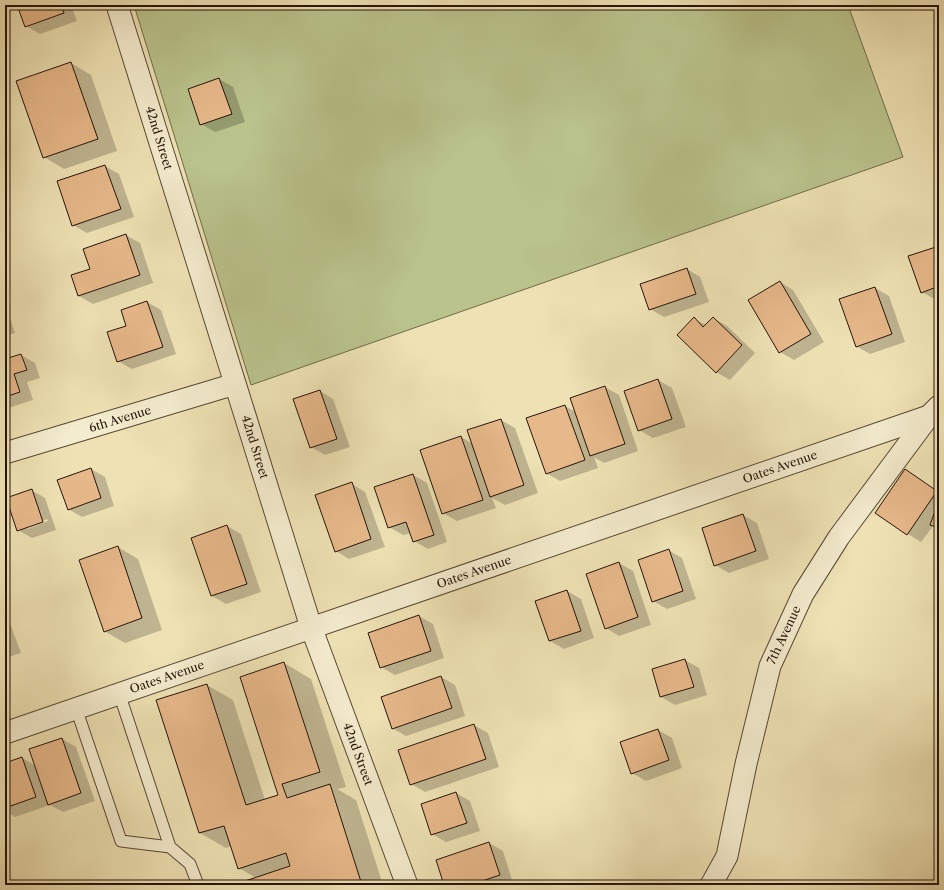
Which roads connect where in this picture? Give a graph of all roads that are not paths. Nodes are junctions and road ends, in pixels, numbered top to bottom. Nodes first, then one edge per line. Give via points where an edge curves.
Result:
1 (117, 5) edge
2 (236, 384) junction
3 (936, 414) edge
4 (5, 453) edge
5 (311, 627) junction
6 (119, 693) junction
7 (76, 708) junction
8 (5, 732) edge
9 (170, 847) junction
10 (198, 885) edge
11 (407, 885) edge
12 (711, 885) edge

1 - 2 street, 42nd Street
2 - 4 street, 6th Avenue
2 - 5 street, 42nd Street
3 - 5 street, Oates Avenue
3 - 12 street, 7th Avenue via 839,537 803,594 770,666 727,856
5 - 6 street, Oates Avenue
5 - 11 street, 42nd Street
6 - 7 street, Oates Avenue
6 - 9 lane
7 - 8 street, Oates Avenue
7 - 9 lane via 121,842
9 - 10 lane via 190,864

